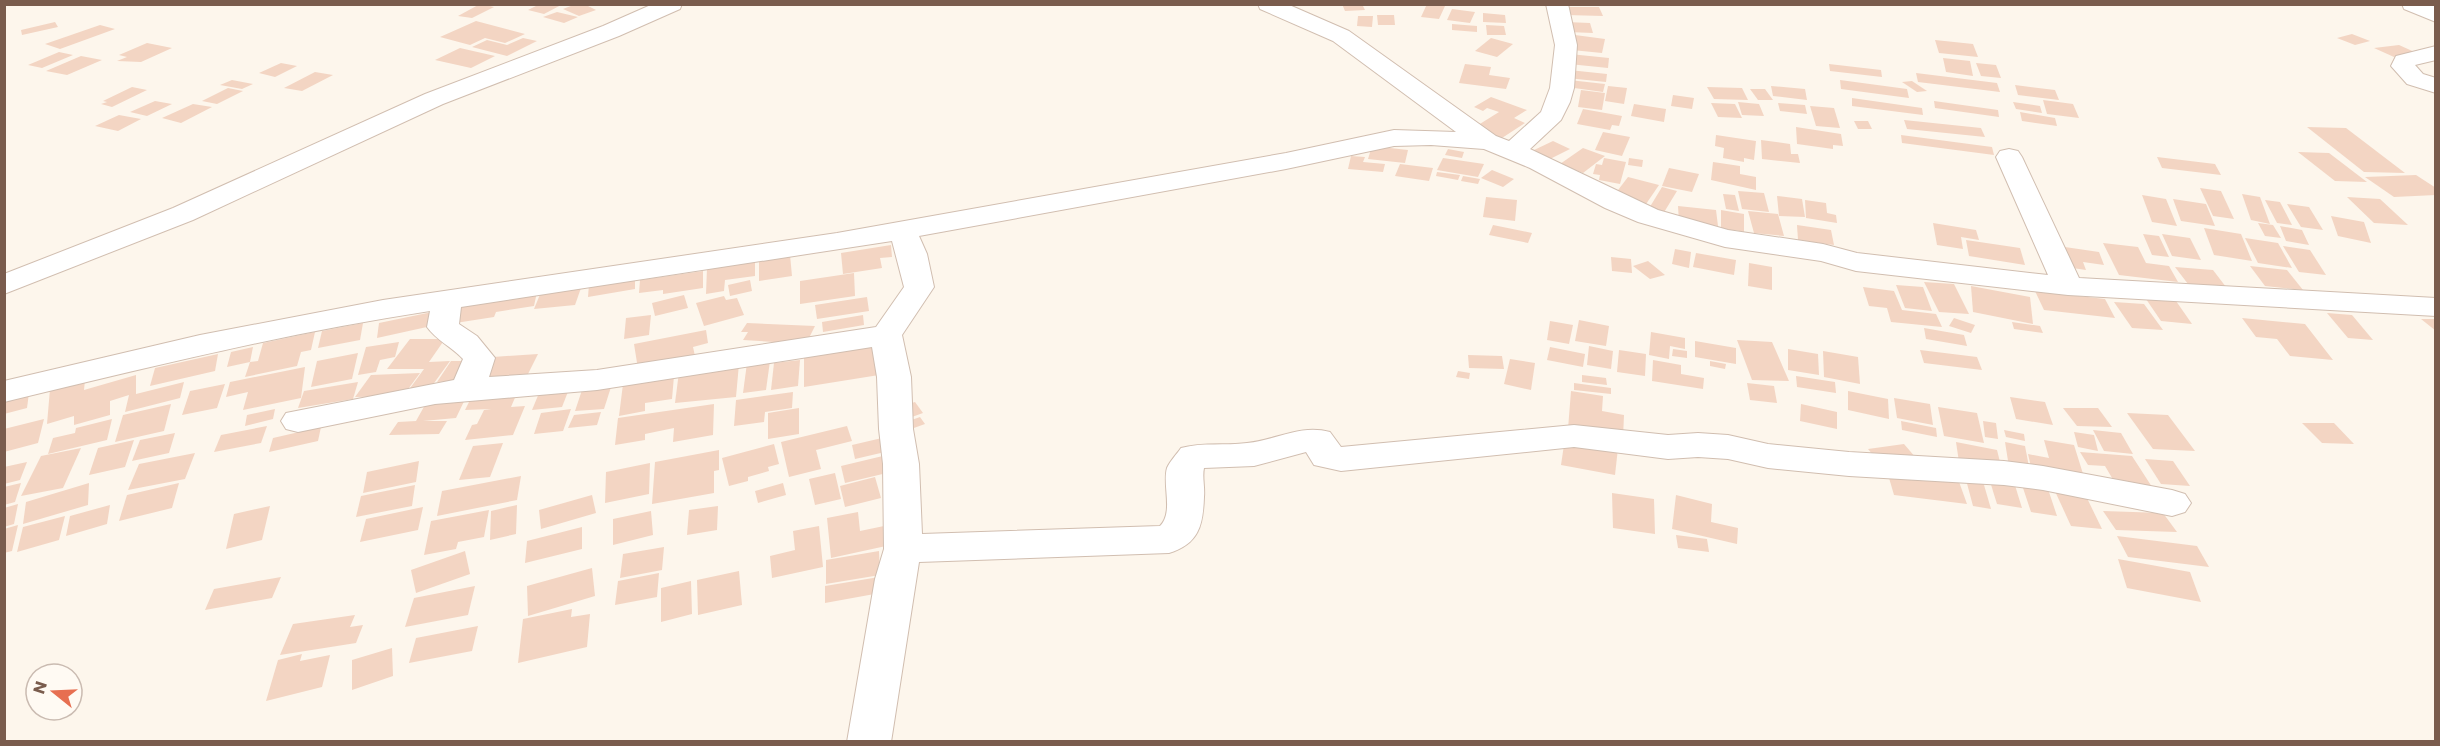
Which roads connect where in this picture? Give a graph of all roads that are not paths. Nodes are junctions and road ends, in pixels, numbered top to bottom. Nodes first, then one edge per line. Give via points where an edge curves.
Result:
1 (672, 4) edge
2 (1268, 4) edge
3 (1557, 4) edge
4 (2412, 4) edge
5 (1298, 10) edge
6 (2436, 16) edge
7 (2436, 53) edge
8 (2436, 86) edge
9 (1500, 147) junction
10 (2009, 157) dead end
11 (903, 231) junction
12 (4, 285) edge
13 (2068, 286) junction
14 (447, 299) junction
15 (2436, 307) edge
16 (886, 335) junction
17 (466, 389) junction
18 (4, 392) edge
19 (298, 421) dead end
20 (2172, 503) dead end
21 (903, 549) junction
22 (869, 741) edge

1 - 12 street via 434,99 183,214
2 - 5 street
3 - 9 street via 1566,45 1558,102 1552,115
4 - 6 street
5 - 9 street
7 - 8 street via 2404,61 2403,66 2415,79
9 - 11 street via 1431,137 1394,138
9 - 13 street via 1648,216 1705,233 1856,262
10 - 13 street
11 - 14 street via 712,263
11 - 16 street via 919,287
13 - 15 street
14 - 17 street via 444,327 478,358
14 - 18 street via 200,345
16 - 17 street via 597,380
16 - 21 street via 901,464
17 - 19 street
20 - 21 street via 2004,473 1849,464 1768,456 1728,447 1668,447 1574,435 1341,459 1327,457 1318,440 1305,438 1262,452 1194,456 1185,469 1182,527 1169,539
21 - 22 street

